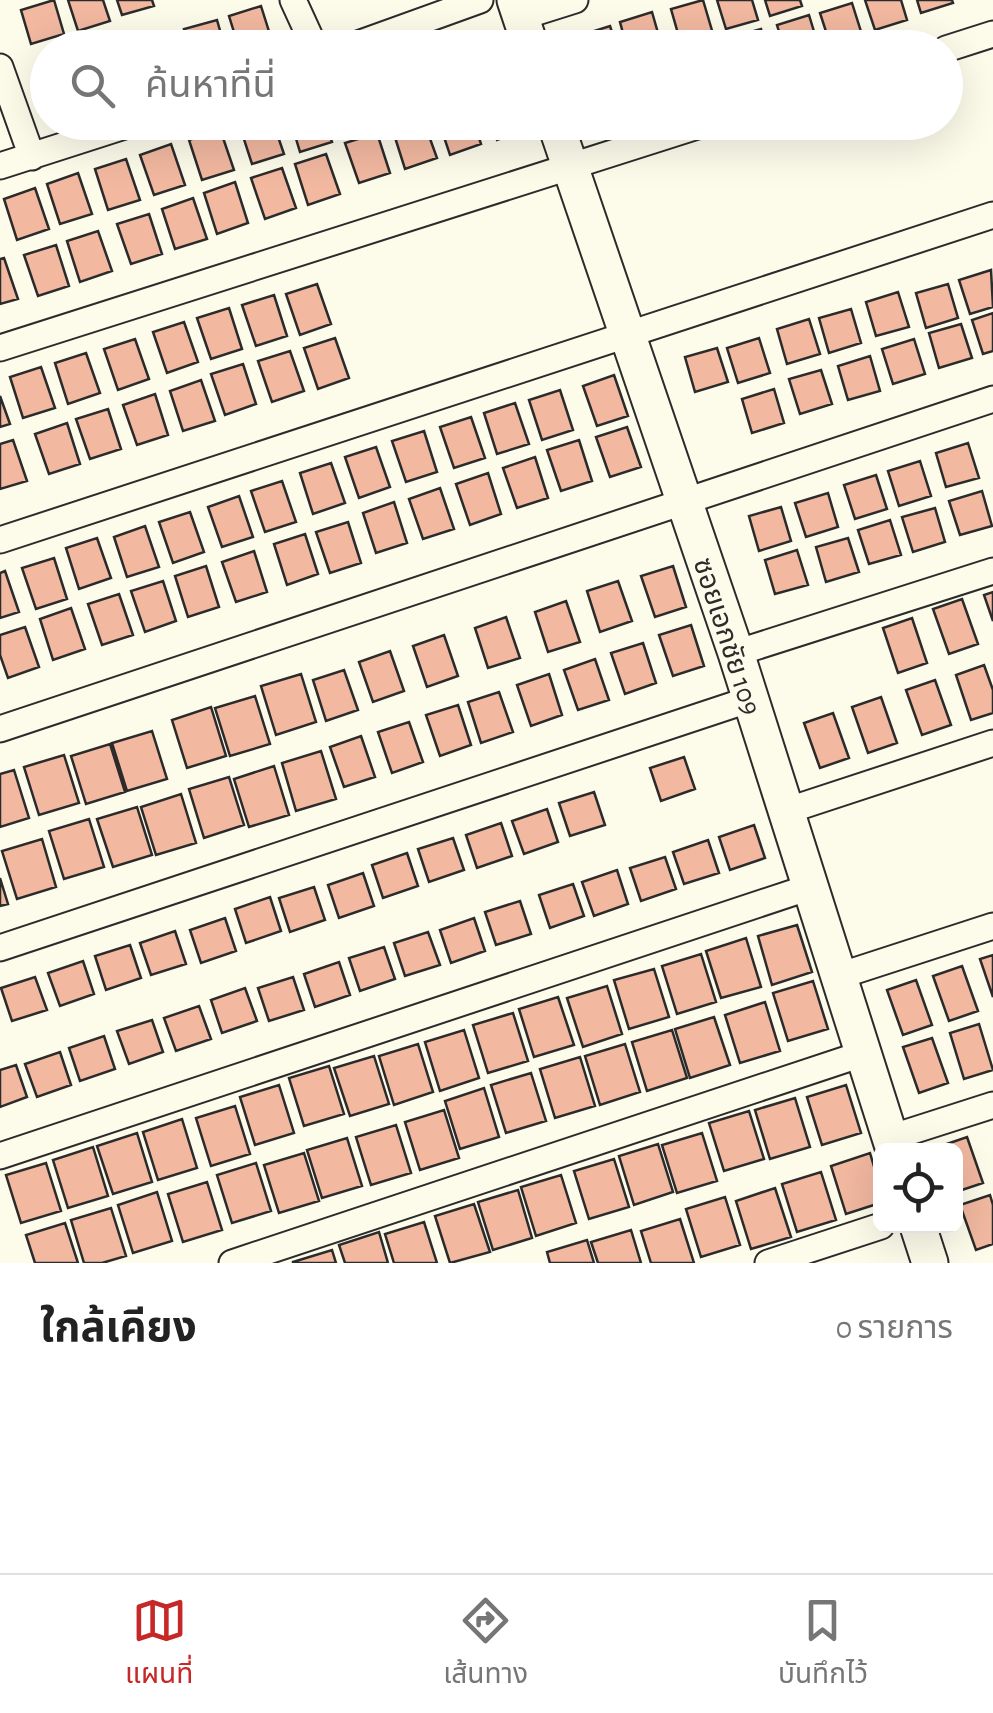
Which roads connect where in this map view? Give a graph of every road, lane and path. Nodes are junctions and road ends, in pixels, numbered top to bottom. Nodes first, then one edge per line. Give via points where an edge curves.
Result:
1 (294, 0) edge
2 (480, 0) edge
3 (576, 0) edge
4 (523, 22) edge
5 (307, 30) edge
6 (397, 30) edge
7 (993, 34) edge
8 (963, 44) edge
9 (0, 66) edge
10 (83, 140) edge
11 (561, 140) edge
12 (652, 140) edge
13 (32, 157) junction
14 (0, 166) edge
15 (569, 166) junction
16 (993, 215) edge
17 (627, 334) junction
18 (0, 348) edge
19 (993, 399) edge
20 (684, 503) junction
21 (0, 540) edge
22 (993, 571) edge
23 (736, 654) junction
24 (748, 700) junction
25 (0, 729) edge
26 (993, 743) edge
27 (786, 810) junction
28 (810, 887) junction
29 (993, 926) edge
30 (0, 948) edge
31 (840, 976) junction
32 (862, 1054) junction
33 (993, 1105) edge
34 (892, 1143) edge
35 (895, 1143) edge
36 (0, 1156) edge
37 (873, 1229) edge
38 (920, 1233) edge
39 (232, 1263) edge
40 (768, 1263) edge
41 (930, 1263) edge

1 - 5 street
2 - 6 street
3 - 4 street
7 - 8 street
9 - 13 street
10 - 13 street
11 - 15 street, ซอยเอกชัย 109
12 - 15 street
13 - 14 street
15 - 17 street, ซอยเอกชัย 109
15 - 18 street
16 - 17 street
17 - 20 street, ซอยเอกชัย 109
17 - 21 street
19 - 20 street
20 - 23 street, ซอยเอกชัย 109
20 - 25 street
22 - 23 street
23 - 24 street, ซอยเอกชัย 109
24 - 27 street, ซอยเอกชัย 109
24 - 30 street
26 - 27 street
27 - 28 street, ซอยเอกชัย 109
28 - 31 street, ซอยเอกชัย 109
28 - 36 street
29 - 31 street
31 - 32 street, ซอยเอกชัย 109
32 - 34 street, ซอยเอกชัย 109
32 - 39 street
33 - 35 street
37 - 40 street
38 - 41 street

